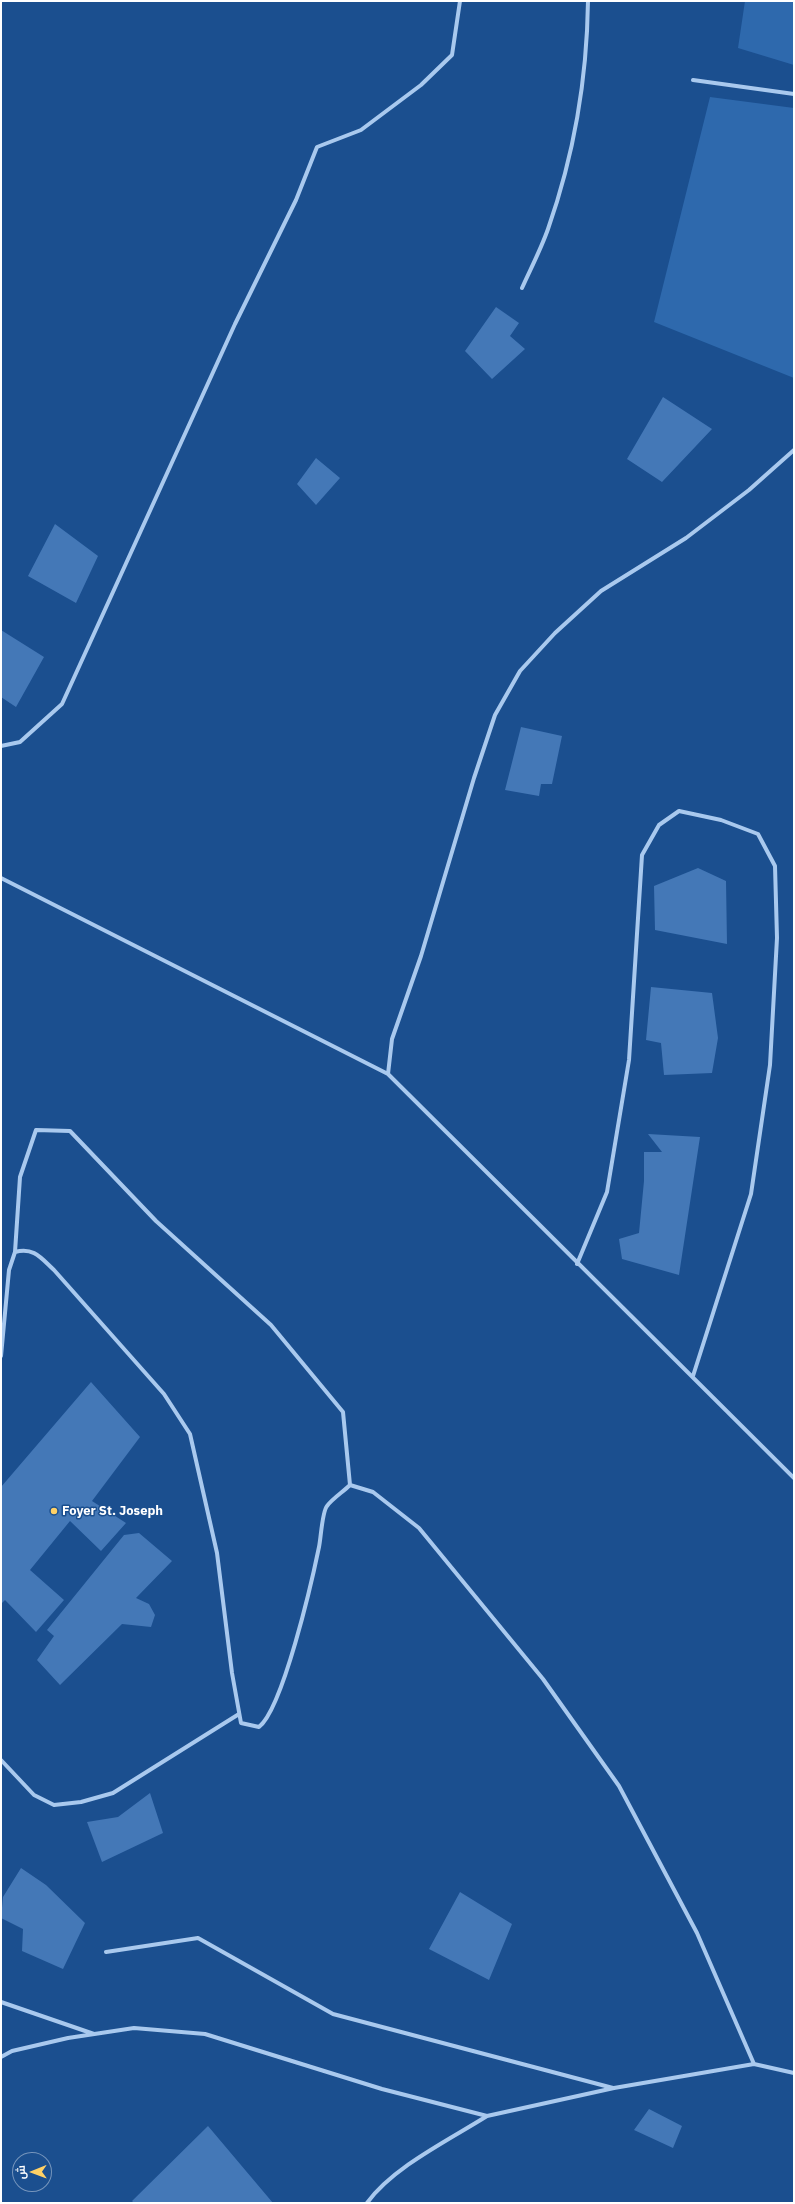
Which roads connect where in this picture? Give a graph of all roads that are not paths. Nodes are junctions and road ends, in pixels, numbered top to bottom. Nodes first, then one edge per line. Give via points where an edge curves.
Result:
1 (460, 1) edge
2 (588, 1) edge
3 (693, 80) dead end
4 (794, 94) edge
5 (522, 288) dead end
6 (794, 450) edge
7 (1, 746) edge
8 (1, 878) edge
9 (388, 1074) junction
10 (15, 1252) junction
11 (577, 1264) junction
12 (1, 1356) edge
13 (693, 1376) junction
14 (794, 1478) edge
15 (350, 1485) junction
16 (239, 1714) junction
17 (1, 1760) edge
18 (106, 1952) dead end
19 (1, 2002) edge
20 (94, 2034) junction
21 (1, 2056) edge
22 (754, 2064) junction
23 (794, 2073) edge
24 (614, 2088) junction
25 (487, 2116) junction
26 (367, 2203) edge

1 - 7 street via 452,55 421,85 361,130 317,147 296,200 234,324 62,704 20,742
2 - 5 street via 584,80 566,173 548,230
3 - 4 street
6 - 9 street via 749,490 686,538 601,591 520,671 496,715 474,778 421,956 392,1039
8 - 9 street
9 - 11 street
10 - 12 street via 9,1270
10 - 15 street via 20,1176 36,1130 70,1130 156,1221 271,1325 343,1412
10 - 16 street via 25,1250 36,1253 54,1270 164,1394 190,1434 217,1553
11 - 13 street
11 - 13 street via 607,1192 629,1060 642,855 659,825 679,811 721,820 758,834 775,866 777,938 770,1065 751,1194
13 - 14 street
15 - 16 street via 326,1507 298,1634 272,1710 259,1727 242,1723
15 - 22 street via 373,1492 420,1528 543,1679 619,1786 697,1934
16 - 17 street via 113,1793 81,1802 54,1805 34,1795
18 - 24 street via 198,1938 333,2014
19 - 20 street
20 - 21 street via 12,2051
20 - 25 street via 134,2028 205,2034 382,2089
22 - 23 street
22 - 24 street
24 - 25 street
25 - 26 street via 409,2164

